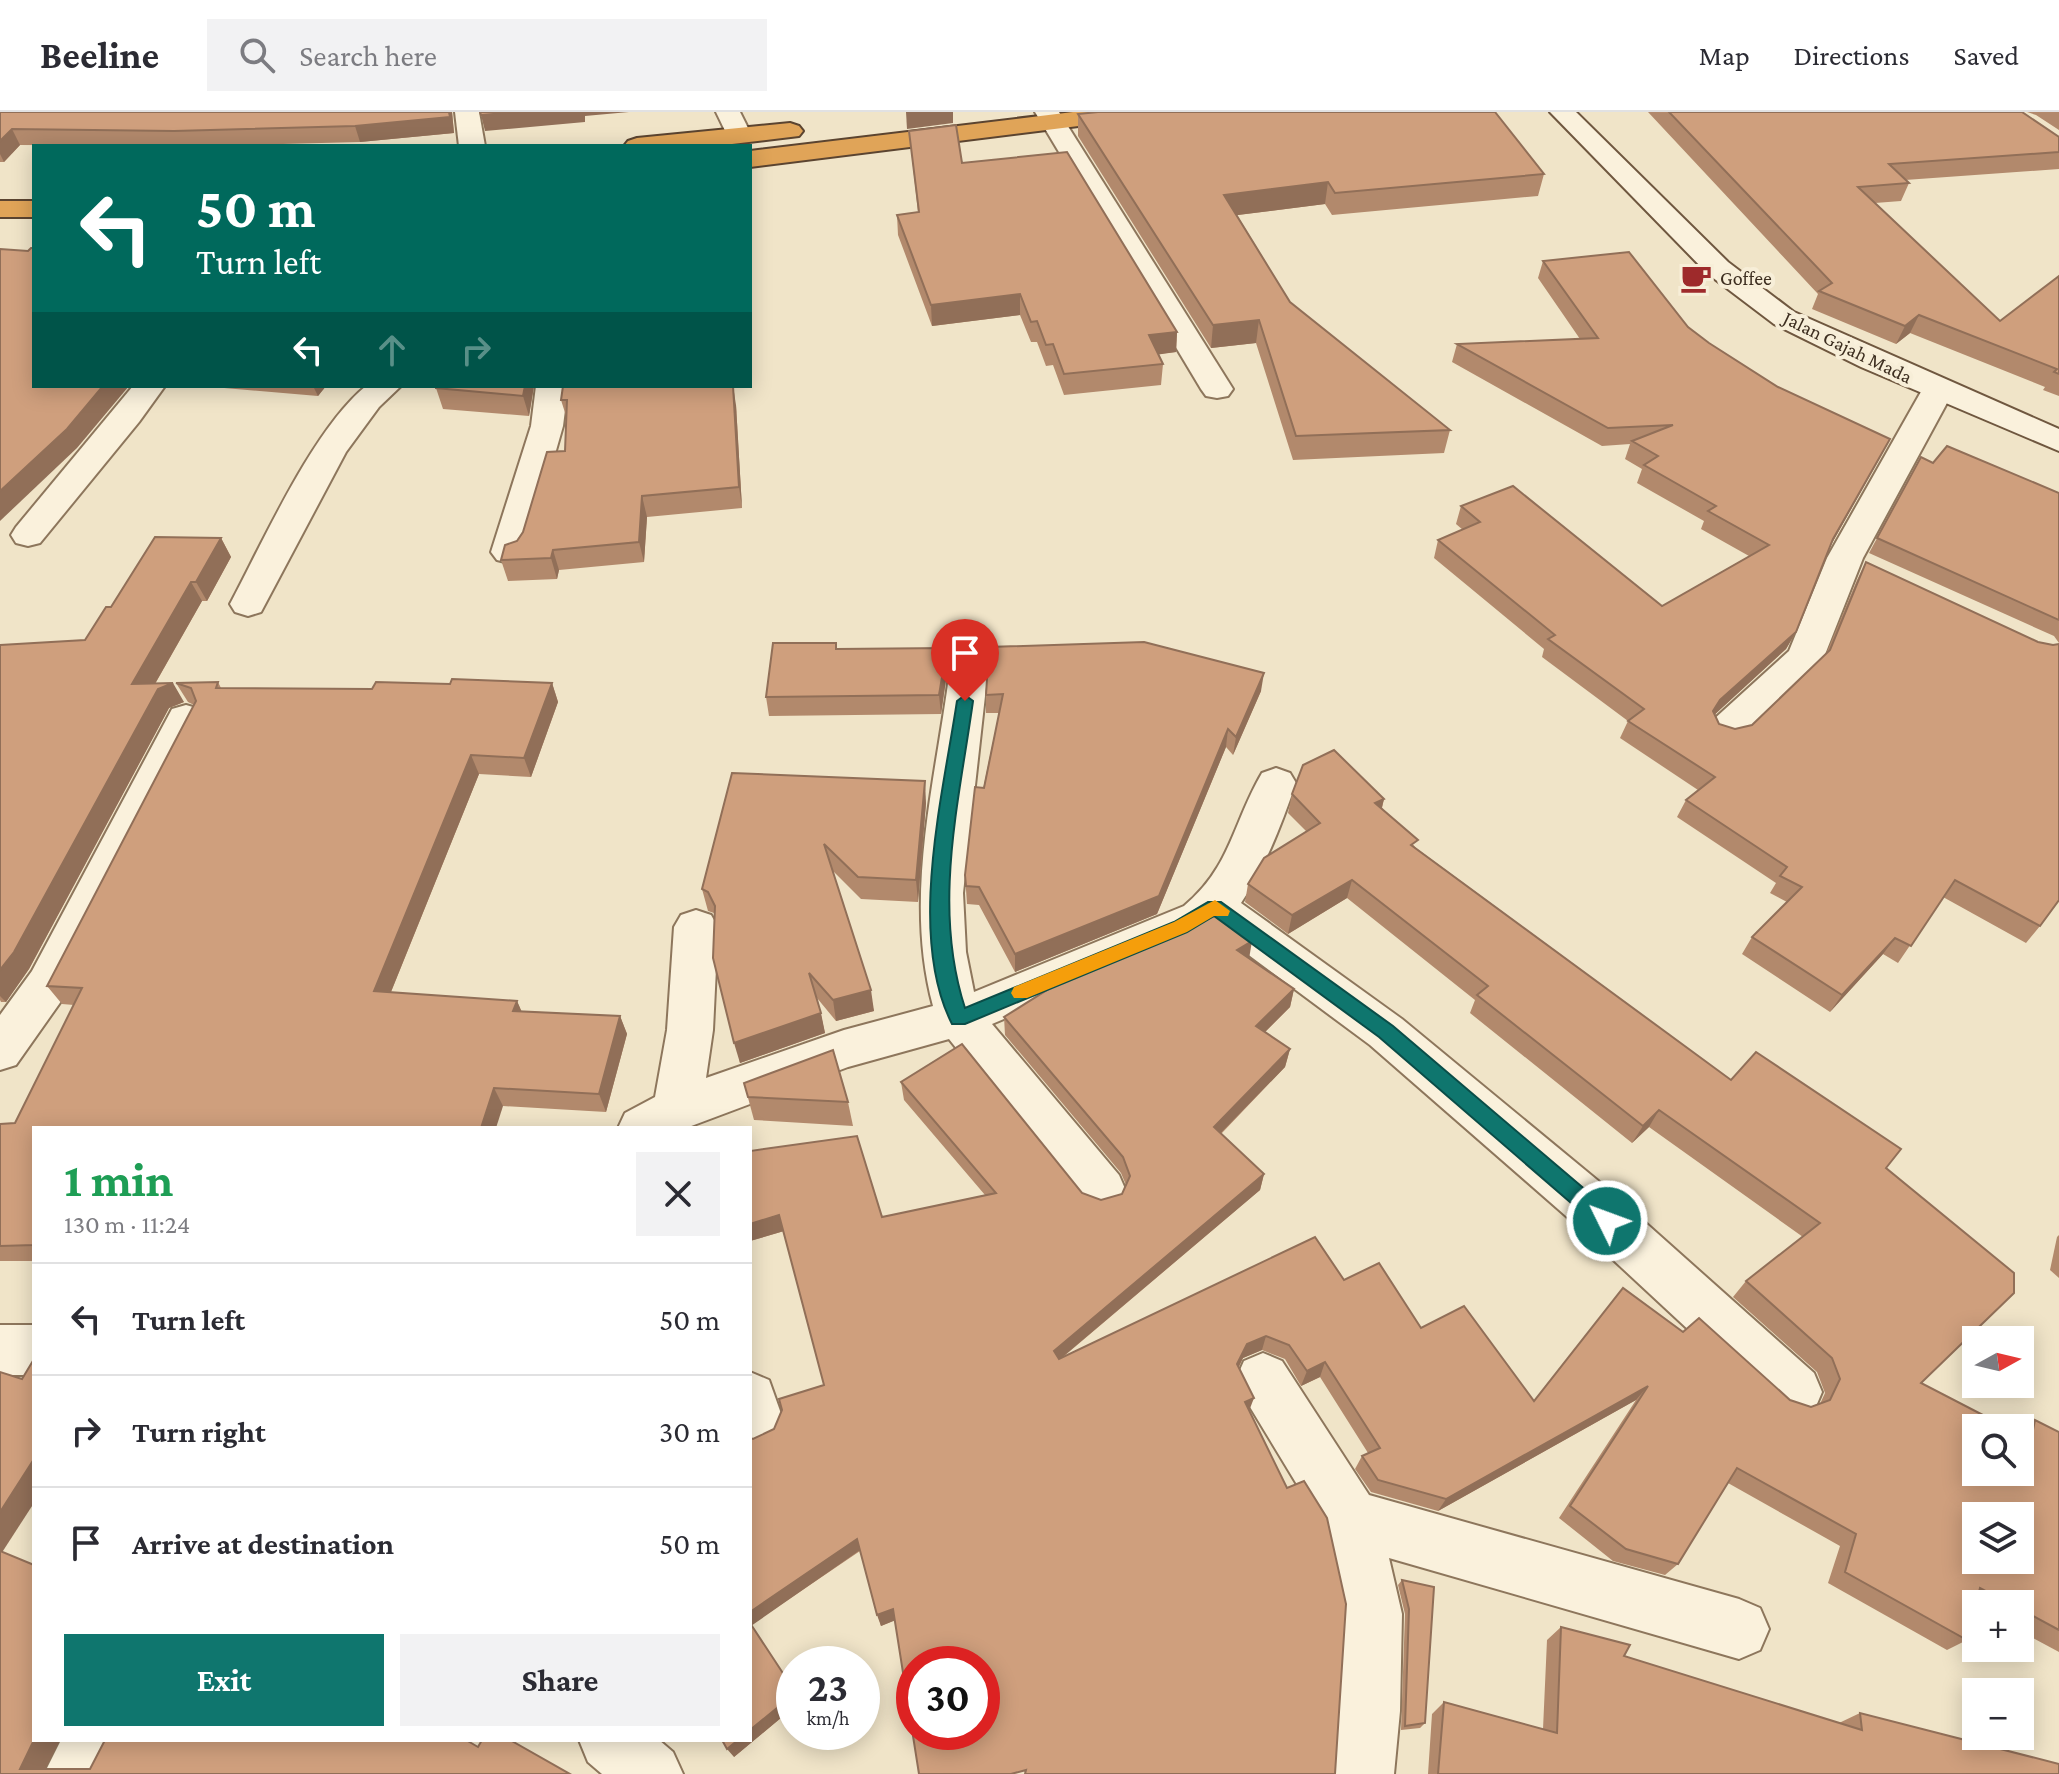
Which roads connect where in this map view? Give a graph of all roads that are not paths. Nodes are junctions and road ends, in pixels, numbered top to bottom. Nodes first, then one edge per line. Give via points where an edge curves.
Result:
1 (467, 112) edge
2 (728, 112) edge
3 (980, 112) edge
4 (1135, 112) edge
5 (1562, 112) edge
6 (1050, 118) edge
7 (739, 136) junction
8 (472, 144) edge
9 (657, 144) edge
10 (752, 159) edge
11 (0, 209) edge
12 (32, 209) edge
13 (148, 388) edge
14 (382, 388) edge
15 (552, 388) edge
16 (1217, 389) dead end
17 (1938, 390) junction
18 (2059, 441) edge
19 (28, 535) dead end
20 (509, 552) edge
21 (248, 604) dead end
22 (969, 669) dead end
23 (186, 719) edge
24 (1727, 730) edge
25 (1276, 783) dead end
26 (1215, 907) junction
27 (696, 927) dead end
28 (959, 1018) junction
29 (0, 1051) edge
30 (660, 1118) edge
31 (1101, 1191) dead end
32 (0, 1350) edge
33 (32, 1350) edge
34 (1263, 1379) dead end
35 (1795, 1392) dead end
36 (1351, 1519) junction
37 (1739, 1629) dead end
38 (95, 1742) edge
39 (612, 1742) edge
40 (76, 1774) edge
41 (651, 1774) edge
42 (1362, 1774) edge

1 - 8 street
2 - 7 street
3 - 7 highway
4 - 6 highway
5 - 17 street, Jalan Gajah Mada via 1748,293 1784,318
6 - 10 highway
6 - 16 street
7 - 9 highway
11 - 12 highway
13 - 19 street
14 - 21 street via 367,397 338,438
15 - 20 street via 547,426
17 - 18 street, Jalan Gajah Mada
17 - 24 street via 1859,565 1805,657
22 - 28 street via 940,878 940,928 948,986
23 - 29 street via 48,984
25 - 26 street via 1244,860
26 - 28 street via 1181,927
26 - 35 street via 1386,1032 1584,1200
27 - 30 street via 690,1030
28 - 30 street via 844,1049
28 - 31 street
32 - 33 street
34 - 36 street
36 - 37 street
36 - 42 street via 1372,1614
38 - 40 street
39 - 41 street

